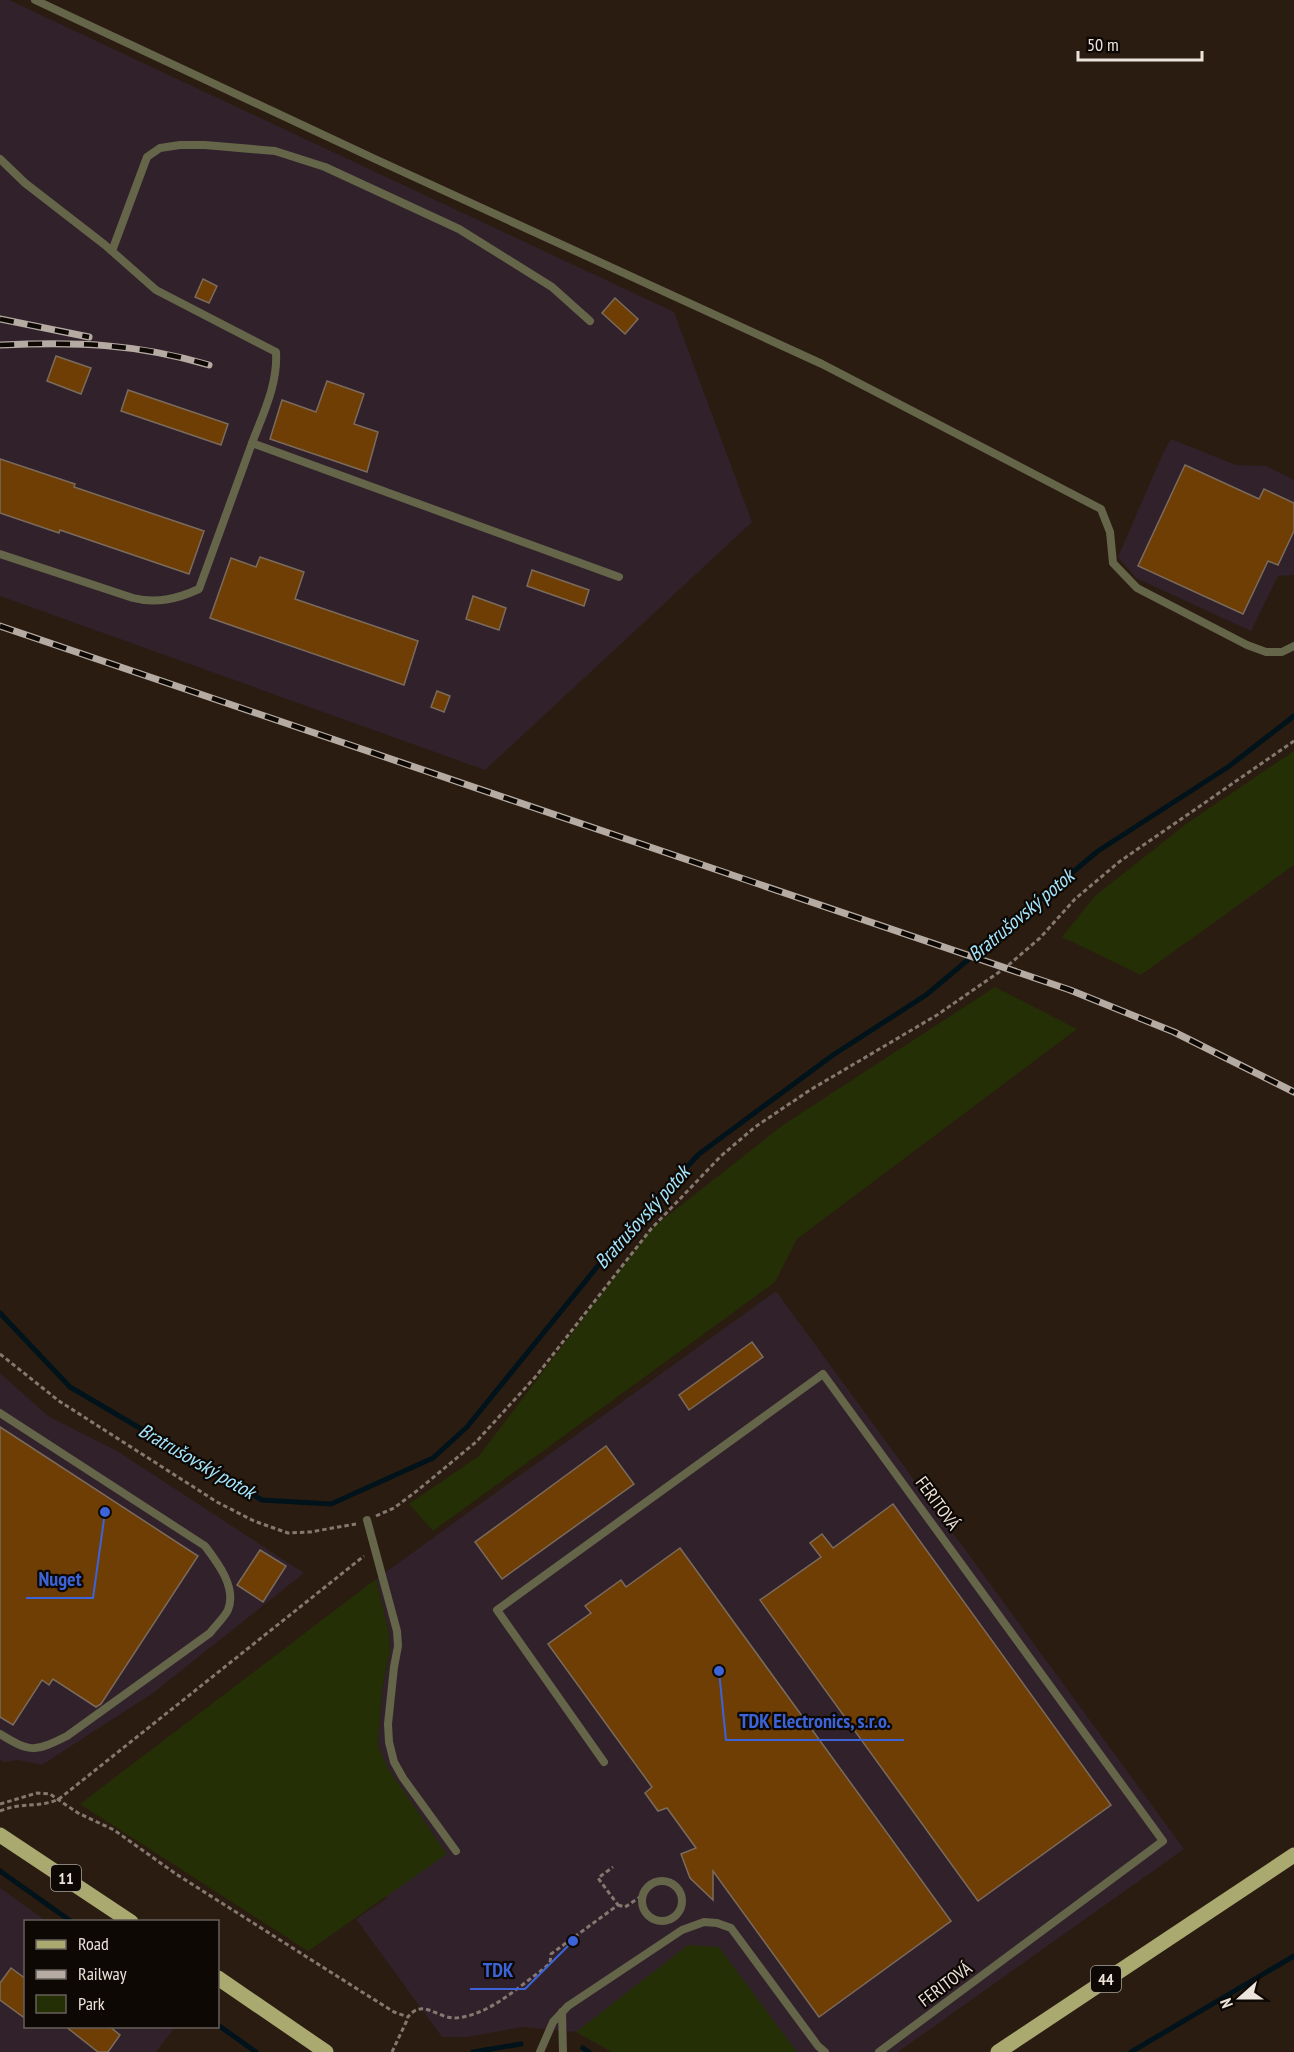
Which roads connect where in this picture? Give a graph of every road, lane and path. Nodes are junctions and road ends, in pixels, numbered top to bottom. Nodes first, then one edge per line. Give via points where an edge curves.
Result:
1 (35, 0) edge
2 (0, 159) edge
3 (112, 251) junction
4 (590, 321) dead end
5 (252, 443) junction
6 (0, 554) edge
7 (619, 577) dead end
8 (1294, 646) edge
9 (1294, 741) edge
10 (0, 1354) edge
11 (0, 1413) edge
12 (367, 1520) junction
13 (374, 1548) junction
14 (0, 1734) edge
15 (604, 1762) dead end
16 (59, 1799) junction
17 (0, 1804) edge
18 (0, 1811) edge
19 (0, 1835) edge
20 (456, 1851) dead end
21 (1294, 1855) edge
22 (613, 1867) dead end
23 (643, 1895) junction
24 (618, 1905) junction
25 (674, 1917) junction
26 (128, 1920) edge
27 (682, 1930) junction
28 (219, 1979) edge
29 (565, 2009) junction
30 (277, 2017) junction
31 (408, 2018) junction
32 (326, 2052) edge
33 (339, 2052) edge
34 (392, 2052) edge
35 (540, 2052) edge
36 (563, 2052) edge
37 (825, 2052) edge
38 (879, 2052) edge
39 (998, 2052) edge

1 - 8 lane via 864,386 1101,508 1110,532 1113,563 1137,588 1246,645 1266,652 1282,652
2 - 3 lane
3 - 4 lane via 147,157 160,148 205,145 274,151 325,167 459,229 552,287
3 - 5 lane via 156,290 276,352 273,387
5 - 6 lane via 199,589 185,596 155,601 133,598
5 - 7 lane
9 - 12 path via 1119,862 1005,968 937,1015 755,1127 721,1156 651,1229 537,1376 476,1442 394,1508
10 - 12 path via 59,1401 217,1502 254,1521 288,1533 321,1531
11 - 14 lane via 205,1546 219,1563 229,1593 228,1610 210,1633 67,1736 41,1749 21,1747
12 - 13 lane
13 - 16 path
13 - 20 lane via 397,1631 388,1724 394,1762
15 - 38 lane, FERITOVÁ via 497,1610 823,1374 1163,1841
16 - 17 path via 44,1792
16 - 18 path
16 - 31 path
19 - 26 main road, 11
21 - 39 main road, 44
22 - 24 path via 598,1878
23 - 24 path via 625,1907
23 - 25 lane via 643,1908 652,1918 664,1921
23 - 25 lane via 656,1881 675,1885 682,1904
24 - 31 path via 550,1954 550,1963 491,2006 454,2018 422,2008
25 - 27 lane
27 - 29 lane
27 - 37 lane via 704,1922 731,1928
28 - 30 main road
29 - 35 lane via 548,2030
29 - 36 lane
30 - 32 main road
30 - 33 main road
31 - 34 path

